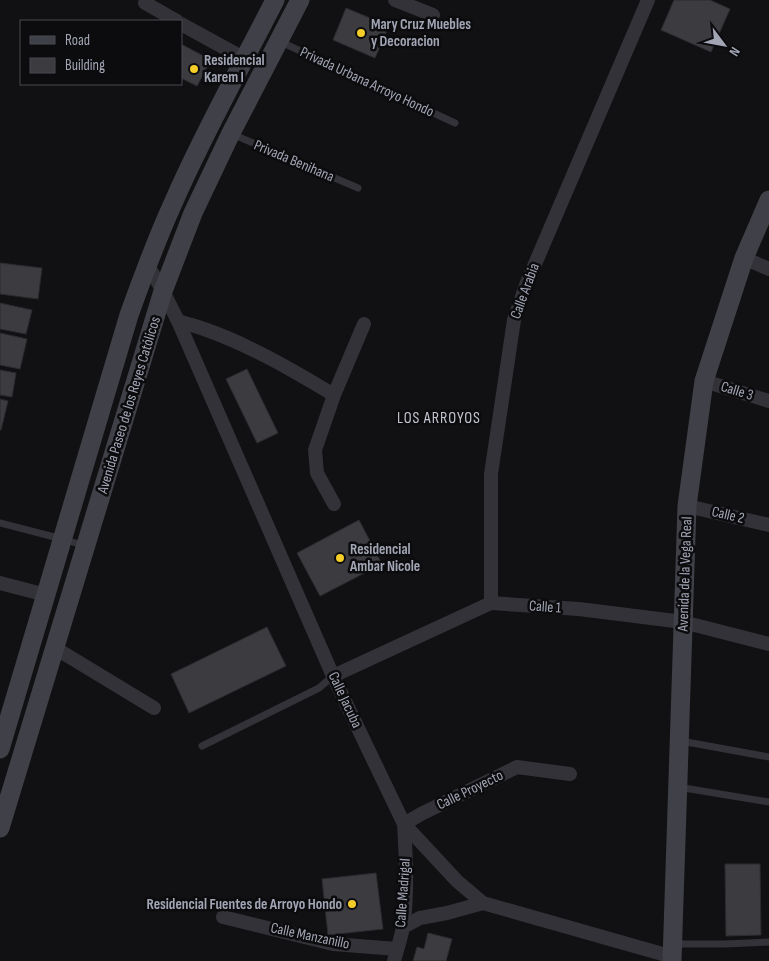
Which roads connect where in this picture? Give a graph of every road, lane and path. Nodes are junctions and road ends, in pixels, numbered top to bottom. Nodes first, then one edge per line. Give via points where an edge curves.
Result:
1 (275, 0) edge
2 (300, 0) edge
3 (395, 0) edge
4 (648, 0) edge
5 (145, 3) dead end
6 (433, 15) dead end
7 (175, 20) edge
8 (182, 25) edge
9 (279, 41) junction
10 (245, 59) junction
11 (455, 123) dead end
12 (210, 124) junction
13 (231, 133) junction
14 (358, 188) dead end
15 (769, 200) edge
16 (744, 258) junction
17 (147, 264) junction
18 (769, 269) edge
19 (163, 291) junction
20 (178, 321) junction
21 (364, 324) dead end
22 (704, 381) junction
23 (334, 395) junction
24 (769, 401) edge
25 (334, 504) dead end
26 (687, 506) junction
27 (0, 523) edge
28 (769, 525) edge
29 (62, 539) junction
30 (86, 546) junction
31 (0, 583) edge
32 (46, 595) junction
33 (491, 603) junction
34 (683, 622) junction
35 (769, 644) edge
36 (55, 648) junction
37 (333, 676) junction
38 (20, 682) junction
39 (43, 688) junction
40 (154, 708) dead end
41 (680, 741) junction
42 (202, 746) dead end
43 (0, 749) edge
44 (769, 757) edge
45 (570, 774) dead end
46 (678, 787) junction
47 (769, 802) edge
48 (404, 824) junction
49 (0, 828) edge
50 (483, 903) junction
51 (223, 917) dead end
52 (403, 927) junction
53 (769, 942) edge
54 (673, 954) edge
55 (395, 955) edge

1 - 10 main road, Avenida Paseo de los Reyes Católicos
2 - 9 main road, Avenida Paseo de los Reyes Católicos
3 - 6 street
4 - 33 street, Calle Arabia via 514,320 490,474
5 - 7 street
8 - 10 street
9 - 11 lane, Privada Urbana Arroyo Hondo
9 - 13 main road, Avenida Paseo de los Reyes Católicos
10 - 12 main road, Avenida Paseo de los Reyes Católicos
12 - 13 street
12 - 17 main road, Avenida Paseo de los Reyes Católicos
13 - 14 lane, Privada Benihana
13 - 19 main road, Avenida Paseo de los Reyes Católicos via 193,213
15 - 16 main road, Avenida de la Vega Real
16 - 18 street
16 - 22 main road, Avenida de la Vega Real
17 - 19 street, Calle Jacuba
17 - 29 main road, Avenida Paseo de los Reyes Católicos
19 - 20 street, Calle Jacuba
19 - 30 main road, Avenida Paseo de los Reyes Católicos
20 - 23 street via 239,344
20 - 37 street, Calle Jacuba
21 - 23 street
22 - 24 street, Calle 3
22 - 26 main road, Avenida de la Vega Real
23 - 25 street via 315,450 317,473
26 - 28 street, Calle 2
26 - 34 main road, Avenida de la Vega Real
27 - 29 lane
29 - 30 lane
29 - 32 main road, Avenida Paseo de los Reyes Católicos
30 - 36 main road, Avenida Paseo de los Reyes Católicos
31 - 32 street
32 - 38 main road, Avenida Paseo de los Reyes Católicos
33 - 34 street, Calle 1 via 578,609
33 - 37 street, Calle 1
34 - 35 street, Calle 1
34 - 41 main road, Avenida de la Vega Real
36 - 39 main road, Avenida Paseo de los Reyes Católicos
36 - 40 street
37 - 42 lane via 319,688
37 - 48 street, Calle Jacuba
38 - 39 main road
38 - 43 main road, Avenida Paseo de los Reyes Católicos
39 - 49 main road, Avenida Paseo de los Reyes Católicos
41 - 44 lane
41 - 46 main road, Avenida de la Vega Real
45 - 48 street, Calle Proyecto via 517,767
46 - 47 lane
46 - 54 main road, Avenida de la Vega Real
48 - 50 street, Calle Jacuba via 457,881
48 - 52 street, Calle Madrigal via 406,887
50 - 52 street via 420,918
50 - 54 street, Calle Jacuba
51 - 55 street, Calle Manzanillo via 333,944
52 - 55 street, Calle Madrigal
53 - 54 lane via 725,944

